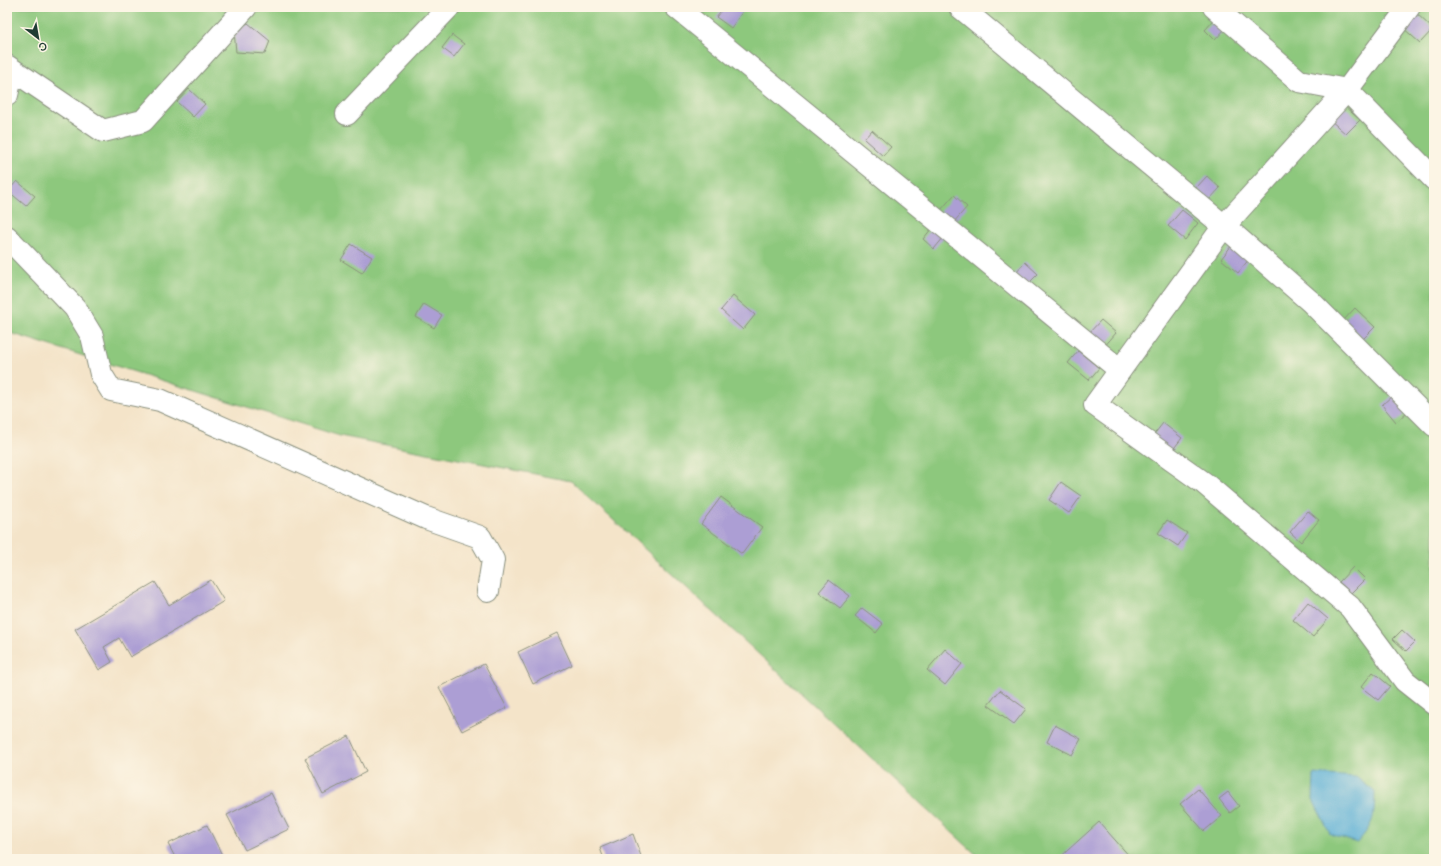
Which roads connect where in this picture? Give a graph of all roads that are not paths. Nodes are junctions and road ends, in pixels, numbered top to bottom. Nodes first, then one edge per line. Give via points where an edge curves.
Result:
1 (246, 7) edge
2 (449, 7) edge
3 (676, 7) edge
4 (960, 7) edge
5 (1214, 7) edge
6 (1409, 7) edge
7 (7, 66) edge
8 (7, 79) edge
9 (1347, 90) junction
10 (7, 94) edge
11 (347, 114) dead end
12 (1434, 178) edge
13 (1224, 226) junction
14 (7, 237) edge
15 (1120, 370) junction
16 (1434, 425) edge
17 (488, 591) dead end
18 (1434, 704) edge

1 - 7 lane via 143,121 103,132
2 - 11 lane
3 - 15 lane
4 - 13 lane
5 - 9 lane via 1299,81
6 - 9 lane
8 - 10 lane
9 - 12 lane
9 - 13 lane
13 - 15 lane
13 - 16 lane via 1311,302
14 - 17 lane via 75,308 92,336 101,374 110,390 160,400 426,518 480,537 493,560
15 - 18 lane via 1095,405 1204,483 1350,607 1404,681

